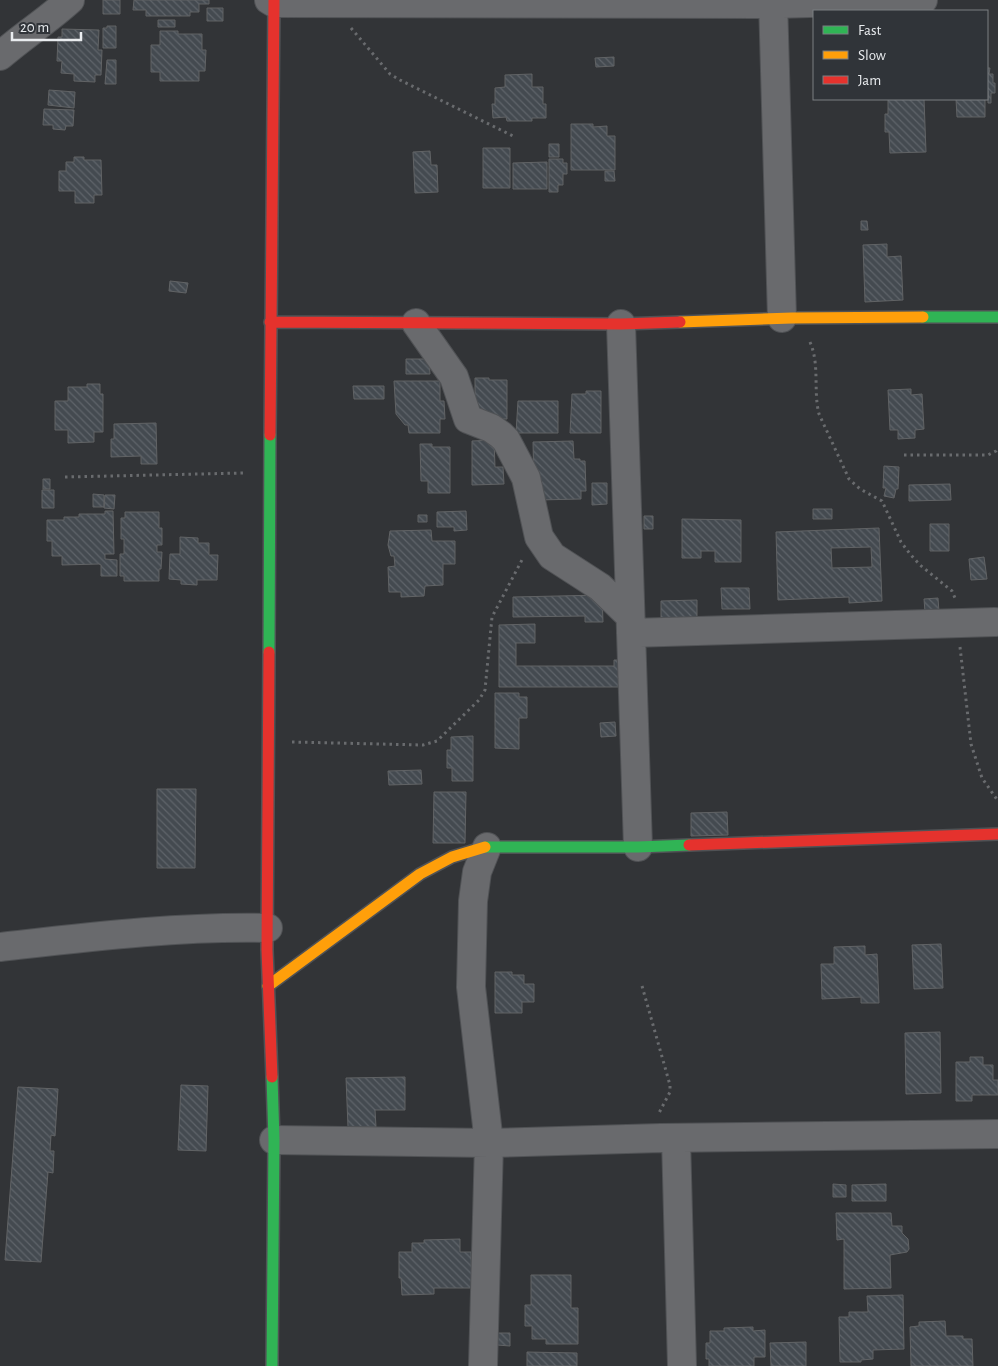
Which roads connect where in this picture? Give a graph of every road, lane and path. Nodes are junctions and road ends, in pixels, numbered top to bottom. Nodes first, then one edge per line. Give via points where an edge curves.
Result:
1 (70, 0) edge
2 (923, 0) edge
3 (272, 1) edge
4 (773, 2) edge
5 (329, 3) junction
6 (0, 56) edge
7 (515, 137) dead end
8 (998, 317) edge
9 (787, 318) junction
10 (270, 322) junction
11 (416, 323) junction
12 (622, 324) junction
13 (998, 448) edge
14 (904, 455) dead end
15 (270, 472) junction
16 (65, 477) dead end
17 (537, 533) junction
18 (957, 622) junction
19 (995, 622) dead end
20 (631, 624) junction
21 (269, 742) junction
22 (998, 801) edge
23 (998, 834) edge
24 (638, 846) junction
25 (487, 847) junction
26 (268, 928) junction
27 (0, 947) edge
28 (268, 986) junction
29 (642, 986) dead end
30 (998, 1134) edge
31 (668, 1138) junction
32 (274, 1140) junction
33 (488, 1143) junction
34 (272, 1366) edge
35 (482, 1366) edge
36 (682, 1366) edge

1 - 6 street
2 - 4 street
3 - 5 street
3 - 10 street
4 - 5 street
4 - 9 street
5 - 7 path via 390,74
8 - 9 street
9 - 12 street
9 - 18 path via 811,344 816,363 818,414 849,479 882,501 910,554 952,592
10 - 11 street
10 - 15 street
11 - 12 street
11 - 17 street via 454,377 468,418 501,435 514,453 530,491
12 - 20 street
13 - 14 path via 988,455
15 - 16 path
15 - 21 street
17 - 20 street via 552,556 600,587
17 - 21 path via 492,617 486,690 437,741 423,745
18 - 19 street
18 - 20 street
18 - 22 path via 970,744 982,778
20 - 24 street
21 - 26 street
23 - 24 street
24 - 25 street
25 - 28 street via 454,855 403,886
25 - 33 street via 477,872 473,901 471,987
26 - 27 street via 191,928
26 - 28 street
28 - 32 street
29 - 31 path via 670,1085 670,1092 655,1121 655,1126
30 - 31 street
31 - 33 street
31 - 36 street
32 - 33 street
32 - 34 street
33 - 35 street

